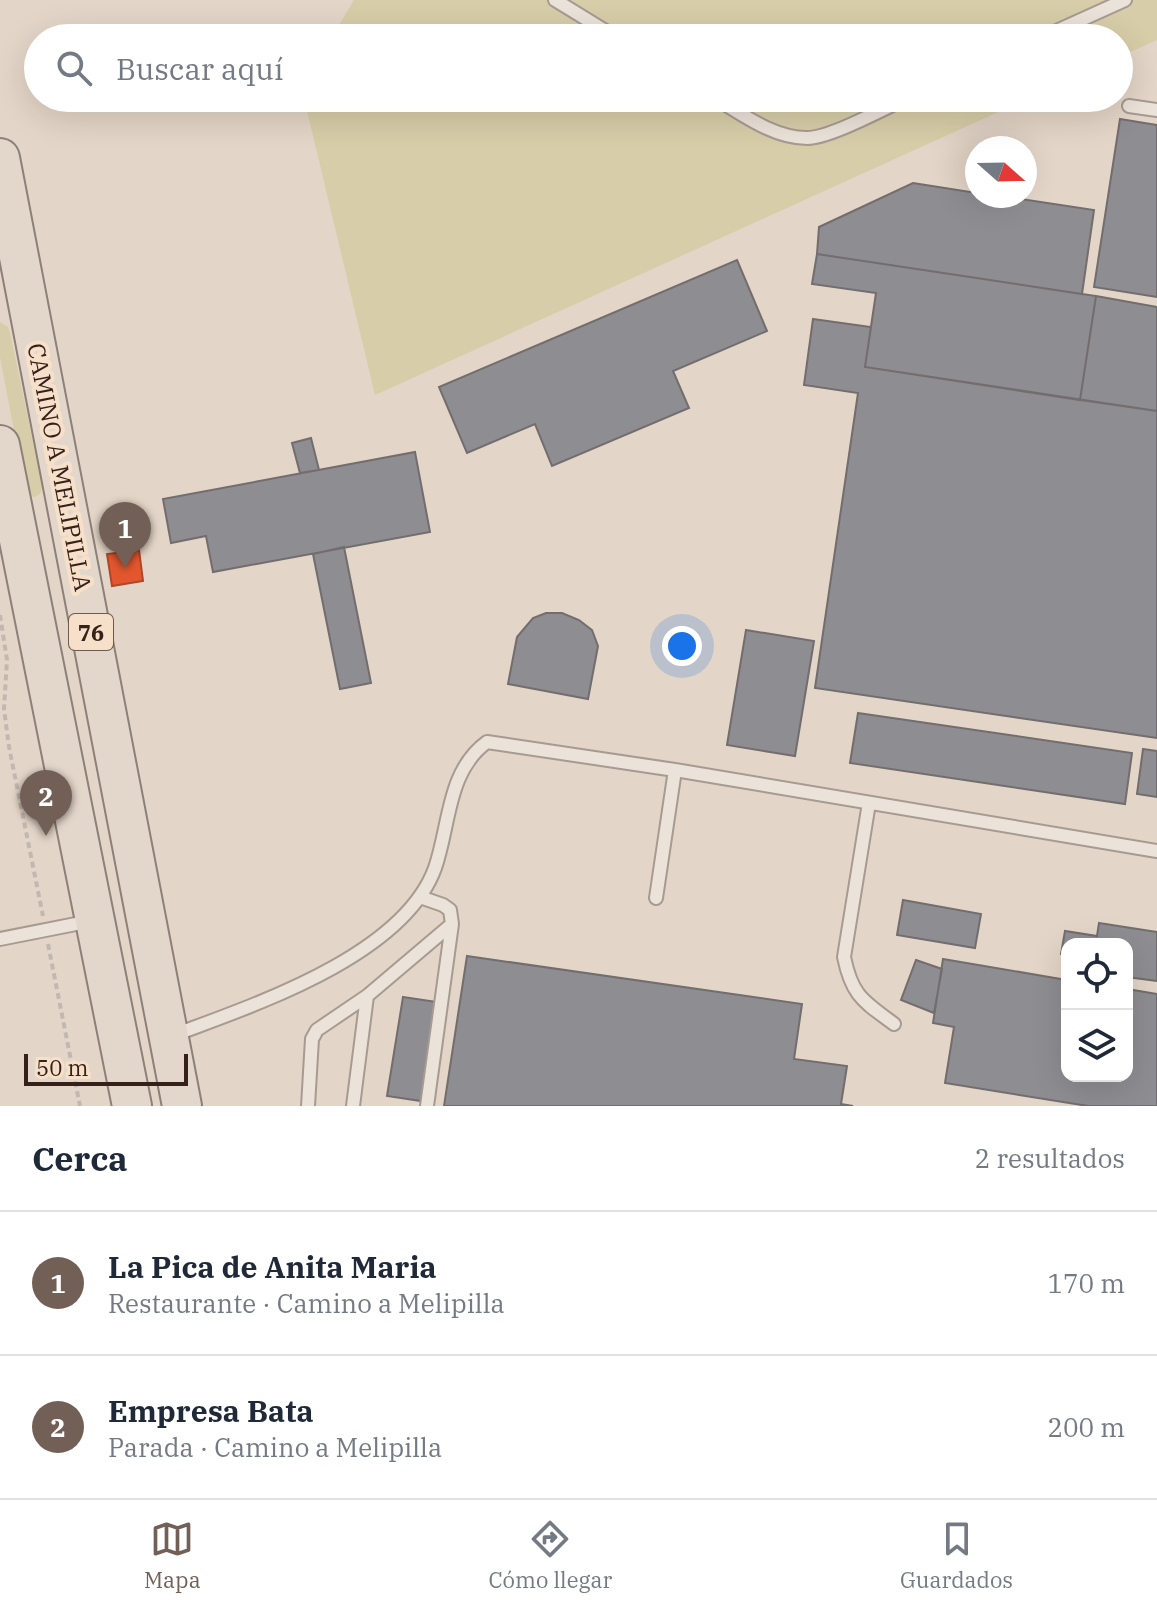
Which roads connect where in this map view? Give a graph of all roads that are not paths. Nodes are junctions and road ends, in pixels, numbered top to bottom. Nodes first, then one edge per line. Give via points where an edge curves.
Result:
1 (555, 0) edge
2 (1125, 0) edge
3 (594, 24) edge
4 (1072, 24) edge
5 (1133, 107) edge
6 (1157, 110) edge
7 (738, 112) edge
8 (873, 112) edge
9 (0, 158) edge
10 (13, 292) edge
11 (0, 445) edge
12 (8, 525) edge
13 (675, 770) junction
14 (869, 803) junction
15 (1157, 851) edge
16 (420, 897) junction
17 (656, 898) dead end
18 (94, 920) junction
19 (452, 924) junction
20 (0, 939) edge
21 (367, 996) junction
22 (894, 1024) dead end
23 (169, 1037) junction
24 (132, 1106) edge
25 (182, 1106) edge
26 (308, 1106) edge
27 (353, 1106) edge
28 (427, 1106) edge

1 - 3 lane
2 - 4 lane
5 - 6 lane
7 - 8 lane via 783,134 810,138
9 - 10 main road, CAMINO A MELIPILLA / 76
10 - 23 main road, CAMINO A MELIPILLA / 76
11 - 12 main road, 76
12 - 18 main road, 76
13 - 14 lane
13 - 16 lane via 487,742 459,773 434,870
13 - 17 lane
14 - 15 lane
14 - 22 lane via 844,957 849,982 863,1001
16 - 19 lane via 450,910
16 - 23 lane via 399,922 347,959 278,996
18 - 20 lane
18 - 24 main road, 76
19 - 21 lane
19 - 28 lane
21 - 26 lane via 317,1030 312,1039
21 - 27 lane
23 - 25 main road, CAMINO A MELIPILLA / 76

